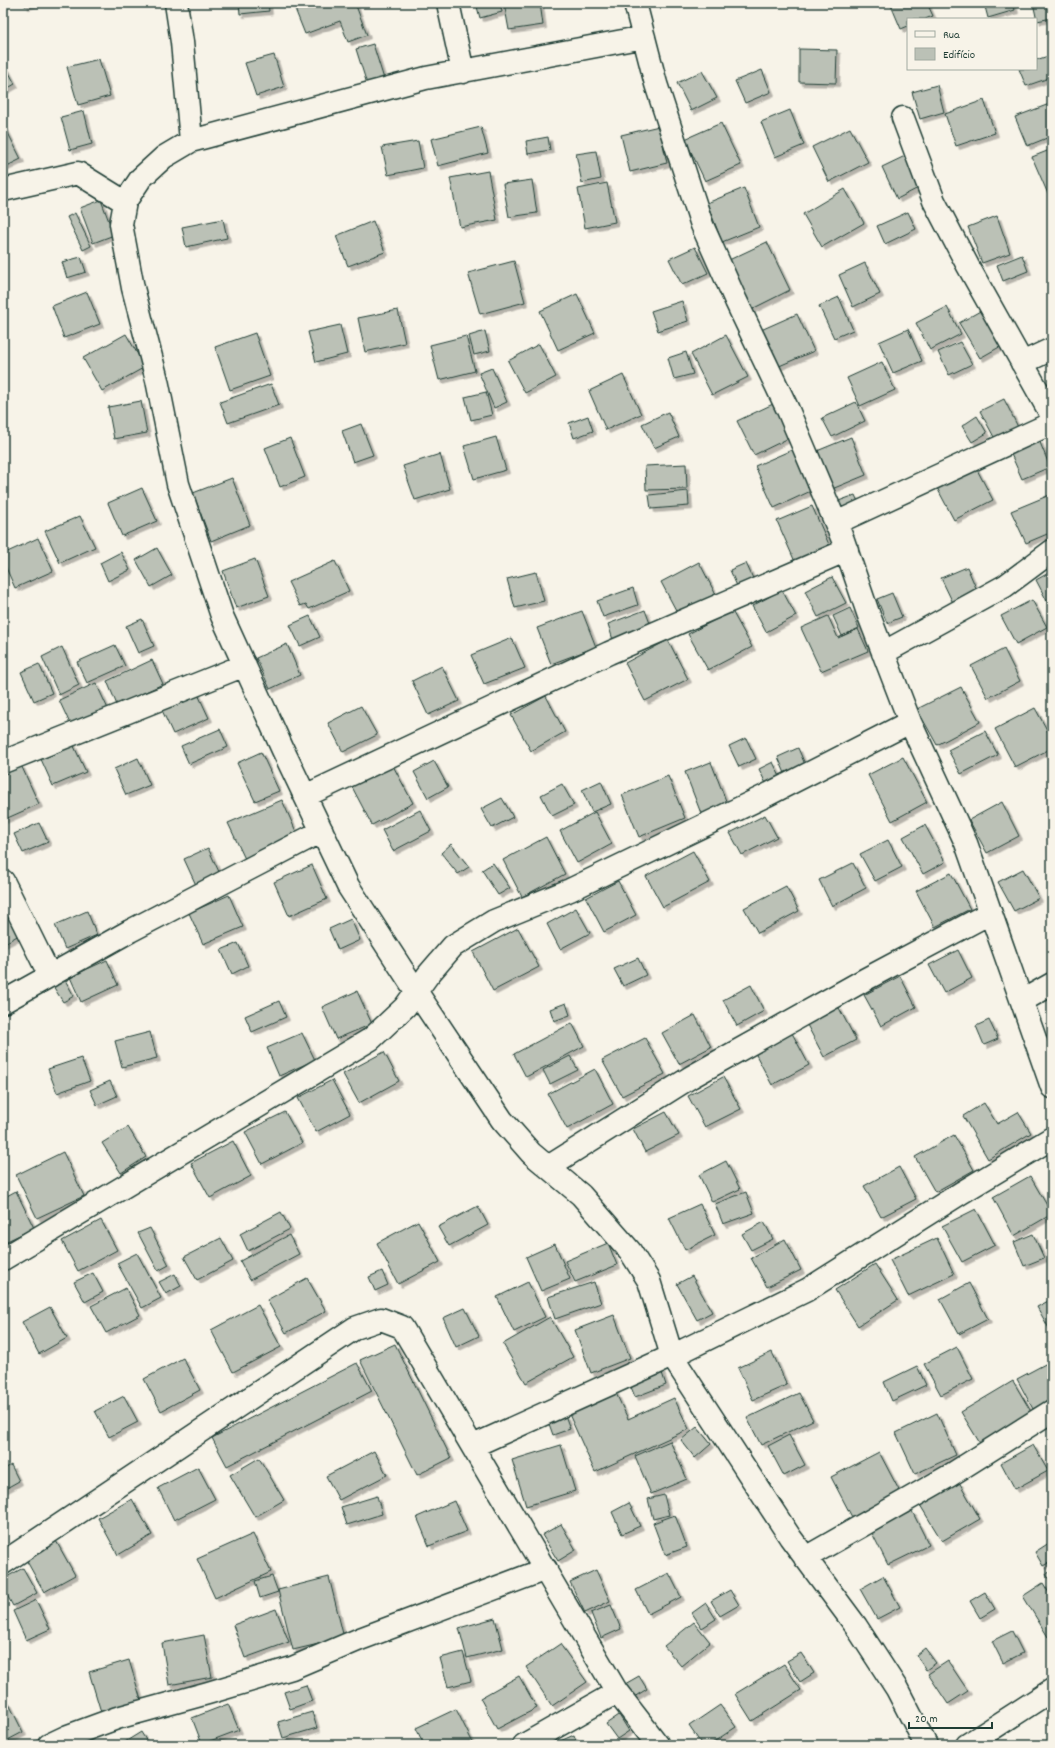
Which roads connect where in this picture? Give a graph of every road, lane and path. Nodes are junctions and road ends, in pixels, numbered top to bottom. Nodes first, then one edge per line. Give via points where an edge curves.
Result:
1 (176, 3) edge
2 (448, 3) edge
3 (635, 3) edge
4 (644, 37) junction
5 (463, 72) junction
6 (903, 118) dead end
7 (191, 142) junction
8 (3, 190) edge
9 (125, 202) junction
10 (1052, 349) edge
11 (1022, 362) junction
12 (1052, 416) edge
13 (1052, 423) edge
14 (836, 523) junction
15 (847, 550) junction
16 (1052, 551) edge
17 (883, 653) junction
18 (244, 665) junction
19 (910, 722) junction
20 (3, 762) edge
21 (305, 796) junction
22 (322, 831) junction
23 (3, 881) edge
24 (990, 913) junction
25 (50, 976) junction
26 (1052, 984) edge
27 (416, 991) junction
28 (1022, 1000) junction
29 (3, 1002) edge
30 (1052, 1087) edge
31 (1052, 1138) edge
32 (548, 1167) junction
33 (3, 1259) edge
34 (672, 1356) junction
35 (1052, 1411) edge
36 (473, 1446) junction
37 (805, 1558) junction
38 (3, 1563) edge
39 (546, 1569) junction
40 (1052, 1690) edge
41 (617, 1692) junction
42 (49, 1745) edge
43 (524, 1745) edge
44 (658, 1745) edge
45 (926, 1745) edge
46 (967, 1745) edge

1 - 7 street
2 - 5 street
3 - 4 street
4 - 5 street
4 - 14 street via 656,84 702,225 788,410
5 - 7 street via 426,78
6 - 11 street via 934,201
7 - 9 street via 152,168 141,178
8 - 9 street via 78,173
9 - 18 street via 120,224 133,288 157,380 178,484 222,616
10 - 11 street
11 - 12 street
13 - 14 street
14 - 15 street
15 - 17 street
15 - 21 street via 609,653
16 - 17 street via 1005,586
17 - 19 street
18 - 20 street
18 - 21 street
19 - 24 street via 966,842
19 - 27 street via 570,890 494,921 453,946
21 - 22 street
22 - 25 street via 130,931
22 - 27 street via 348,886
23 - 25 street
24 - 28 street
24 - 32 street via 691,1077
25 - 29 street
26 - 28 street
27 - 32 street via 502,1120
27 - 33 street via 405,1007 371,1039
28 - 30 street
31 - 34 street via 807,1290
32 - 34 street via 581,1195 630,1251 649,1281
34 - 36 street
34 - 37 street
35 - 37 street via 949,1476
36 - 38 street via 402,1327 381,1319 355,1328
36 - 39 street
37 - 45 street via 885,1670
39 - 41 street
39 - 42 street via 292,1668 117,1718
40 - 46 street
41 - 43 street
41 - 44 street

